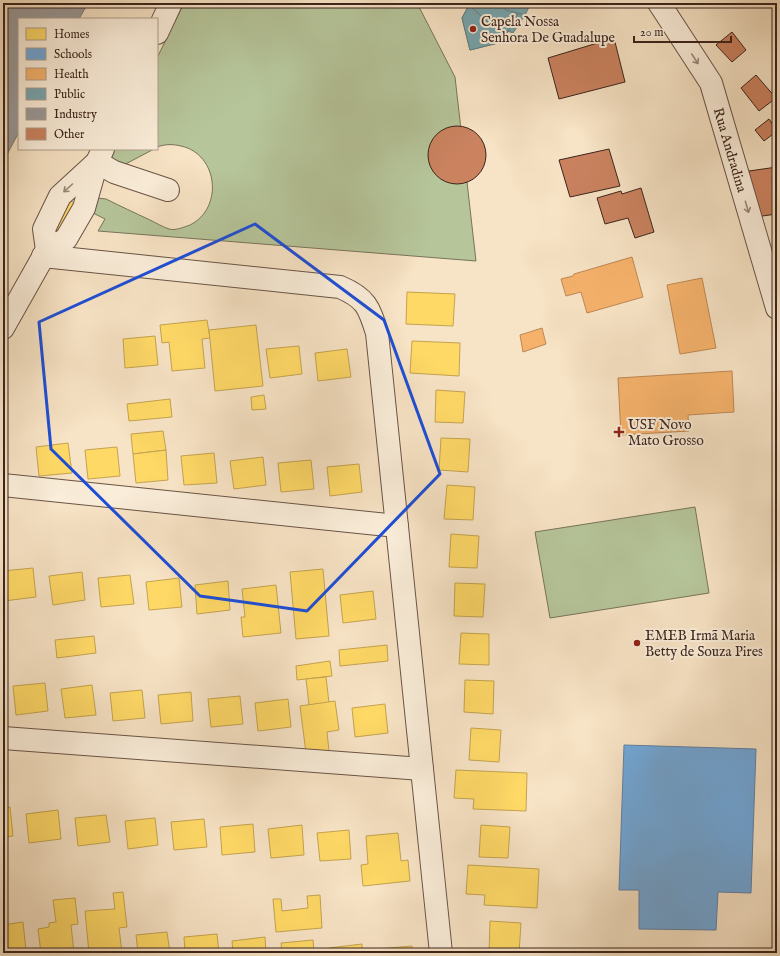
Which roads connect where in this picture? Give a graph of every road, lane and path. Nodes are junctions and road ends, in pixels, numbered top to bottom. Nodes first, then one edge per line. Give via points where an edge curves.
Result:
1 (171, 3) edge
2 (659, 3) edge
3 (158, 31) edge
4 (100, 156) edge
5 (168, 190) dead end
6 (44, 253) junction
7 (777, 308) edge
8 (3, 328) edge
9 (3, 485) edge
10 (397, 526) junction
11 (3, 738) edge
12 (422, 769) junction
13 (441, 953) edge

1 - 3 street
2 -> 7 street, Rua Andradina via 711,83
4 - 5 street via 114,172
4 - 6 street via 60,196 44,229
6 - 8 street
6 - 10 street via 340,287 354,293 366,304 377,333
9 - 10 street
10 - 12 street
11 - 12 street
12 - 13 street

